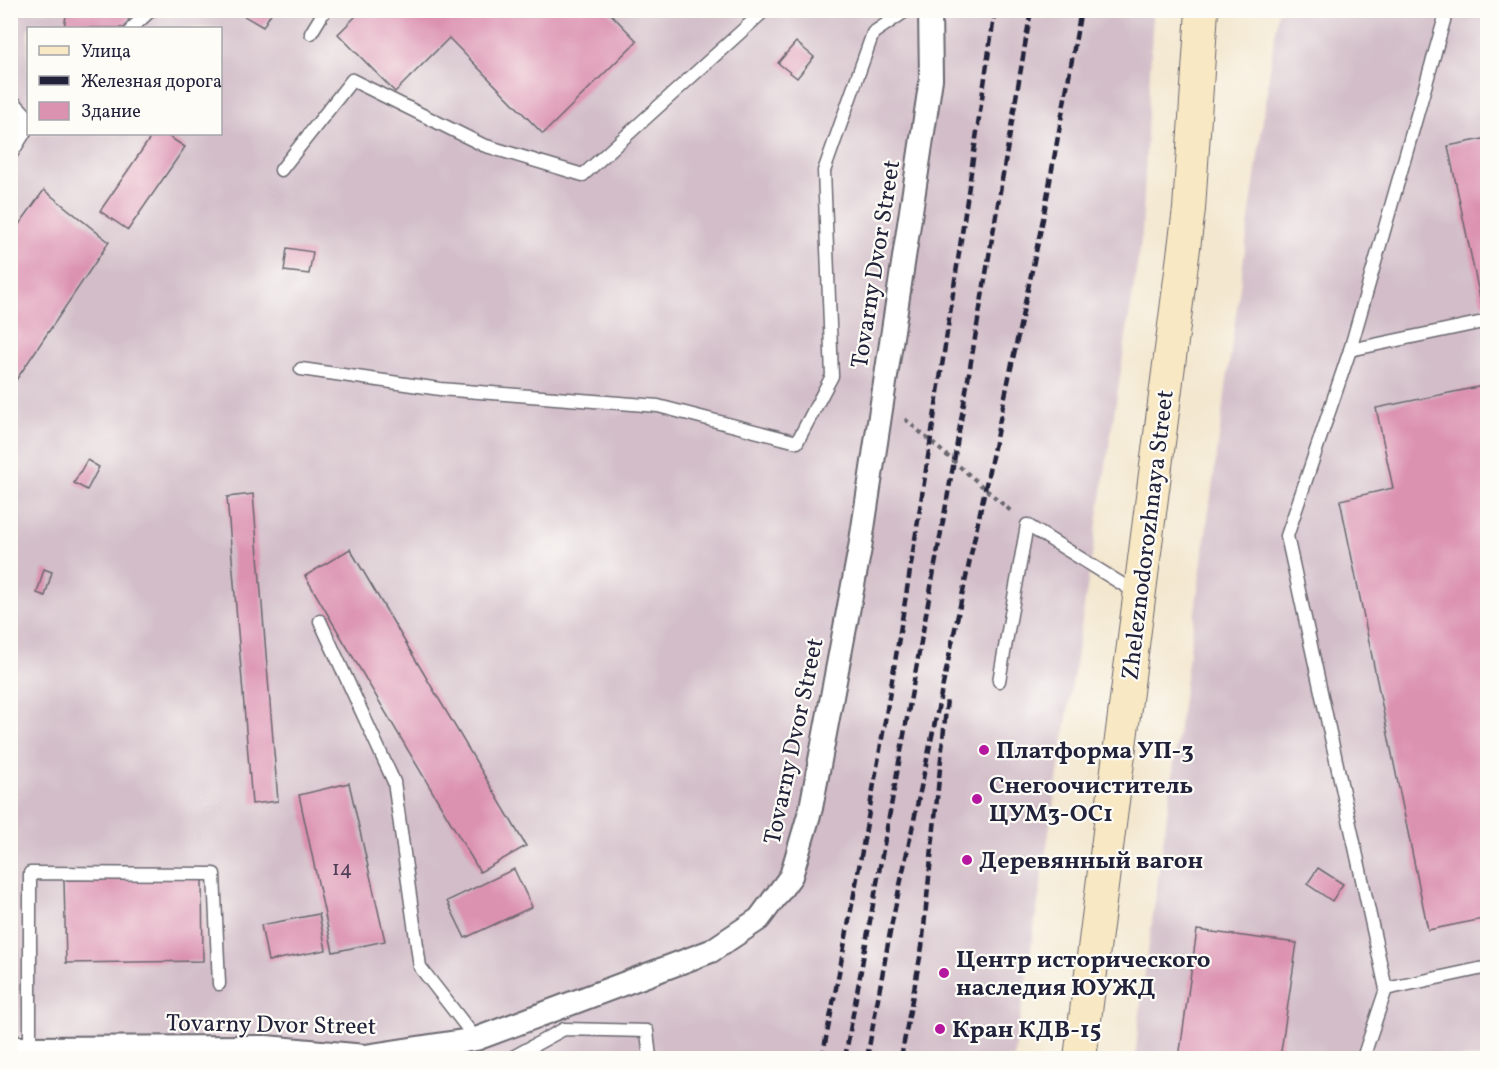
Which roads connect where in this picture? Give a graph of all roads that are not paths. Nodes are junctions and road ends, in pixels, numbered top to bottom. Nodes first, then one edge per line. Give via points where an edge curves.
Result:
1 (151, 10) edge
2 (325, 10) edge
3 (765, 10) edge
4 (907, 10) edge
5 (930, 10) edge
6 (1202, 10) edge
7 (1446, 10) edge
8 (133, 27) edge
9 (311, 33) dead end
10 (10, 98) edge
11 (27, 116) edge
12 (27, 122) edge
13 (10, 129) edge
14 (27, 129) edge
15 (10, 156) edge
16 (281, 170) dead end
17 (1488, 321) edge
18 (1350, 350) junction
19 (301, 369) dead end
20 (1139, 595) junction
21 (320, 621) dead end
22 (999, 681) dead end
23 (1488, 967) edge
24 (219, 984) dead end
25 (1386, 989) junction
26 (476, 1040) junction
27 (20, 1048) edge
28 (189, 1053) edge
29 (365, 1057) edge
30 (511, 1059) edge
31 (650, 1059) edge
32 (1080, 1059) edge
33 (1363, 1059) edge

1 - 8 lane
2 - 9 lane
3 - 16 lane via 583,174 483,145 352,80
4 - 19 lane via 873,33 824,171 832,376 797,442 658,406 440,388
5 - 26 street, Tovarny Dvor Street via 931,79 860,548 813,797 791,876 759,919 711,951
6 - 20 main road, Zheleznodorozhnaya Street via 1189,209
7 - 18 lane
10 - 11 lane
12 - 13 lane
14 - 15 lane
17 - 18 lane
18 - 25 lane via 1287,536
20 - 22 lane via 1027,525
20 - 32 main road, Zheleznodorozhnaya Street
21 - 26 lane via 394,782 420,967
23 - 25 lane
24 - 27 lane via 214,874 30,873
25 - 33 lane
26 - 29 street, Tovarny Dvor Street
27 - 28 street, Tovarny Dvor Street
28 - 29 street, Tovarny Dvor Street via 266,1047
30 - 31 lane via 564,1029 647,1031

